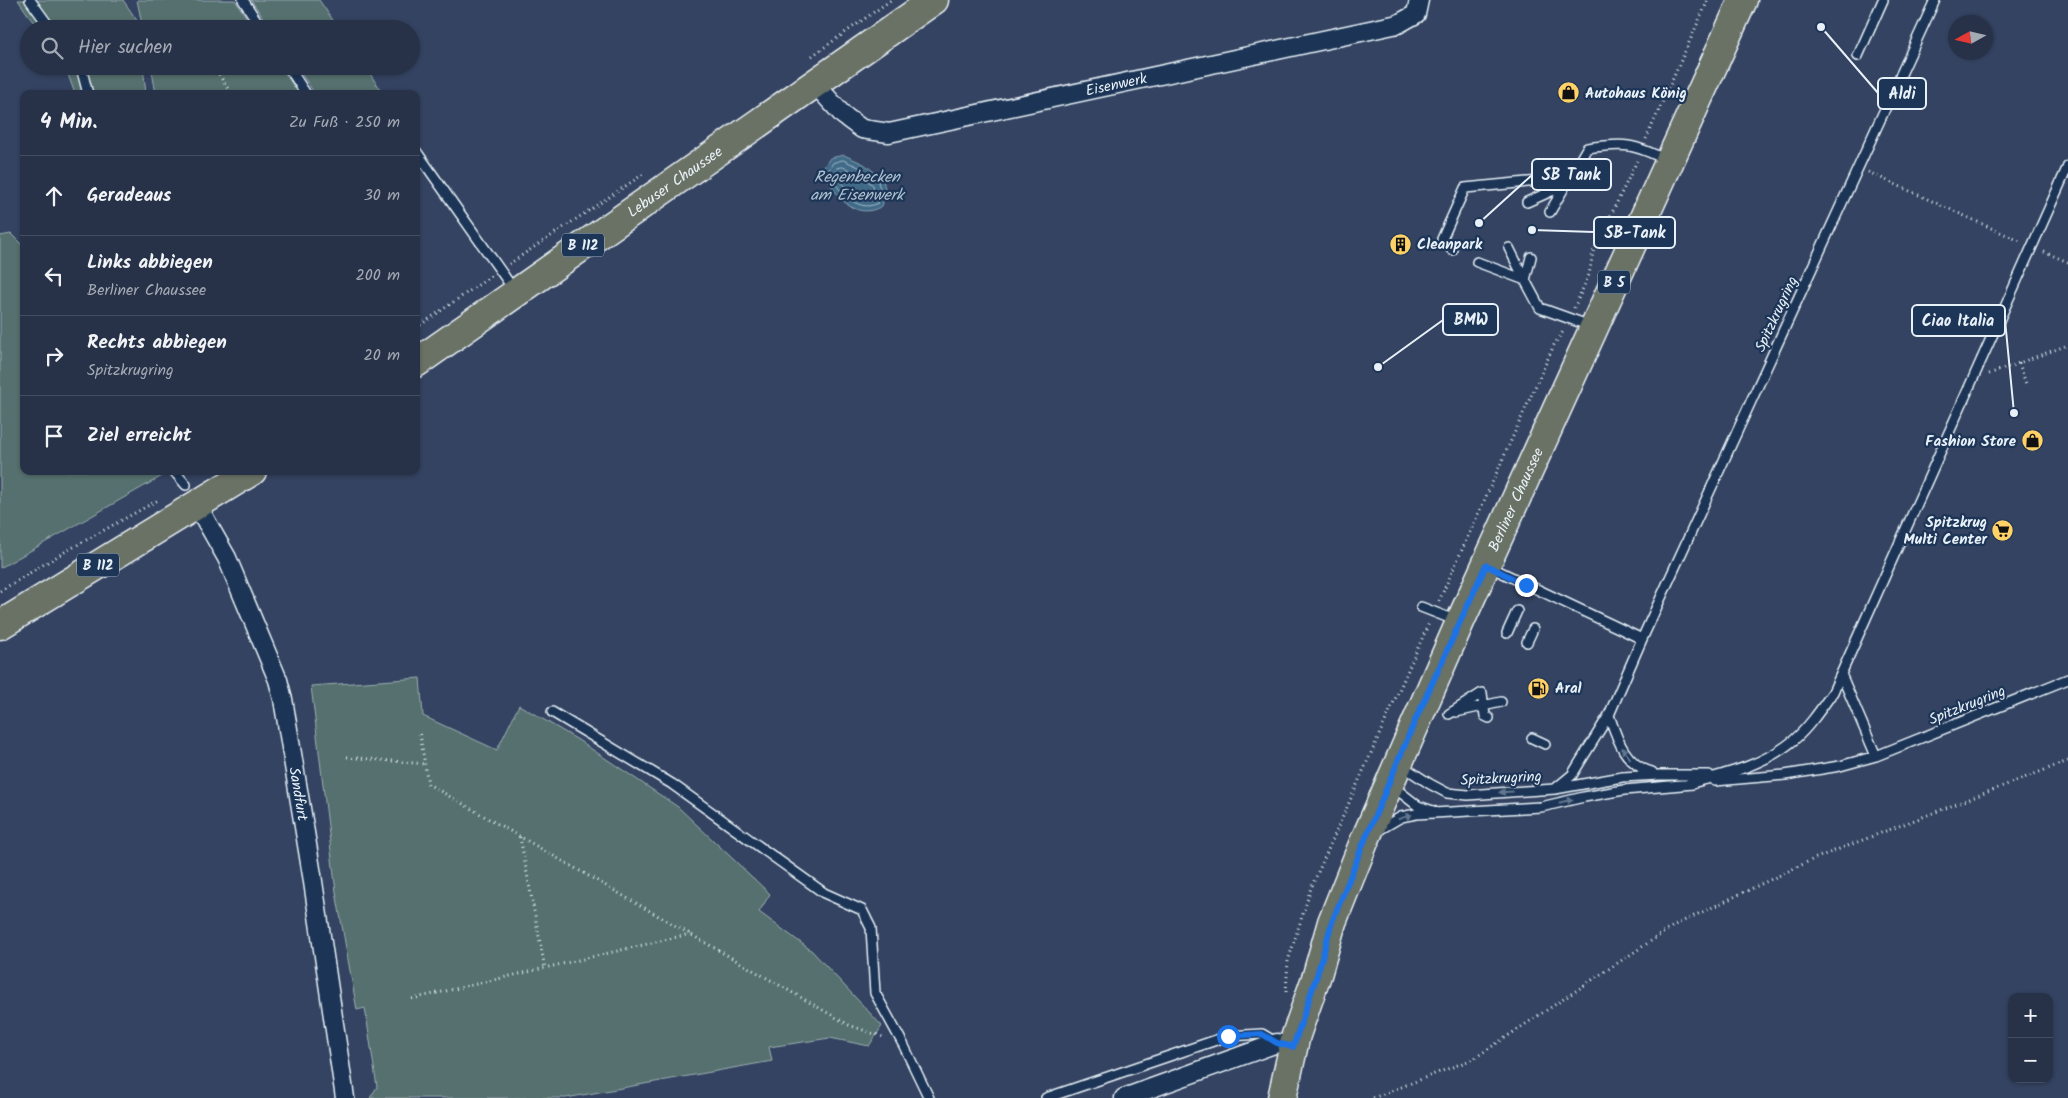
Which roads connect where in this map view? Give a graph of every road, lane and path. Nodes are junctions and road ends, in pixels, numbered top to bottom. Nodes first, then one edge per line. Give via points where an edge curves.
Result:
1 (30, 0) edge
2 (243, 0) edge
3 (891, 0) edge
4 (934, 0) edge
5 (1419, 0) edge
6 (1708, 0) edge
7 (1727, 0) edge
8 (1743, 0) edge
9 (1883, 0) edge
10 (1935, 0) edge
11 (44, 20) edge
12 (256, 20) edge
13 (1858, 56) dead end
14 (810, 58) dead end
15 (83, 75) edge
16 (219, 75) edge
17 (294, 75) edge
18 (815, 84) junction
19 (87, 90) edge
20 (229, 90) edge
21 (303, 90) edge
22 (1656, 155) junction
23 (420, 157) edge
24 (2068, 166) edge
25 (1859, 168) junction
26 (647, 172) dead end
27 (1568, 182) junction
28 (1527, 202) dead end
29 (1550, 212) dead end
30 (2032, 247) junction
31 (1509, 248) dead end
32 (1452, 250) dead end
33 (1531, 258) dead end
34 (1477, 262) dead end
35 (2068, 262) edge
36 (499, 271) junction
37 (1525, 280) junction
38 (515, 292) junction
39 (1576, 321) junction
40 (420, 325) edge
41 (2068, 345) edge
42 (420, 360) edge
43 (2019, 363) junction
44 (1974, 379) junction
45 (2026, 384) dead end
46 (177, 475) edge
47 (242, 475) edge
48 (191, 495) junction
49 (131, 515) dead end
50 (1480, 563) junction
51 (0, 591) edge
52 (1421, 607) dead end
53 (1517, 611) dead end
54 (1448, 617) junction
55 (0, 625) edge
56 (1533, 629) dead end
57 (1507, 633) dead end
58 (1642, 639) junction
59 (1527, 642) dead end
60 (1841, 674) junction
61 (2068, 679) edge
62 (1501, 702) dead end
63 (1484, 706) junction
64 (552, 712) dead end
65 (1609, 715) junction
66 (1489, 718) dead end
67 (420, 734) dead end
68 (1532, 738) dead end
69 (1545, 744) dead end
70 (1876, 756) junction
71 (347, 757) dead end
72 (2068, 761) edge
73 (425, 764) junction
74 (1391, 772) junction
75 (1659, 775) junction
76 (1721, 775) junction
77 (1785, 775) junction
78 (1688, 784) junction
79 (1555, 789) junction
80 (1438, 812) junction
81 (520, 836) junction
82 (1364, 842) junction
83 (690, 934) junction
84 (545, 968) junction
85 (1286, 997) dead end
86 (412, 999) dead end
87 (1289, 1042) junction
88 (903, 1044) junction
89 (345, 1098) edge
90 (929, 1098) edge
91 (1046, 1098) edge
92 (1124, 1098) edge
93 (1282, 1098) edge
94 (1373, 1098) edge

1 - 11 lane
2 - 12 lane
3 - 14 path
4 - 18 main road, Lebuser Chaussee / B 112
5 - 18 street, Eisenwerk via 1416,14 1398,24 890,133 862,129 843,115
6 - 22 path
7 - 22 main road, Berliner Chaussee / B 5
8 - 22 main road, Berliner Chaussee / B 5
9 - 13 lane
10 - 25 lane, Spitzkrugring
15 - 19 lane
16 - 20 path
17 - 21 lane
18 - 38 main road, Lebuser Chaussee / B 112
22 - 27 lane via 1618,144 1587,148
22 - 39 main road, Berliner Chaussee / B 5
22 - 39 path via 1632,173 1593,252
22 - 50 main road, Berliner Chaussee / B 5
23 - 36 lane
24 - 30 lane, Spitzkrugring
25 - 30 path
25 - 58 lane, Spitzkrugring
26 - 36 path
27 - 28 lane
27 - 29 lane
27 - 32 lane via 1465,188 1442,239
30 - 35 path
30 - 44 lane, Spitzkrugring
31 - 37 lane
33 - 37 lane
34 - 37 lane
36 - 38 lane
36 - 40 path
37 - 39 lane via 1540,308
38 - 42 main road, Lebuser Chaussee / B 112
39 - 50 main road, Berliner Chaussee / B 5
39 - 54 path via 1554,345
41 - 43 path
43 - 44 path
43 - 45 path
44 - 60 lane, Spitzkrugring
46 - 48 lane
47 - 48 main road, B 112
48 - 55 main road, B 112
48 - 89 street, Sandfurt via 227,558 282,693
49 - 51 path
50 - 54 main road, Berliner Chaussee / B 5
50 - 58 lane
52 - 54 lane
53 - 57 lane
54 - 74 main road, Berliner Chaussee / B 5 via 1414,723
54 - 85 path via 1311,888 1288,961
54 - 87 main road, Berliner Chaussee / B 5 via 1317,917
56 - 59 lane
58 - 65 lane, Spitzkrugring
60 - 70 lane
60 - 76 lane, Spitzkrugring via 1814,719 1794,740 1766,759
61 - 70 lane, Spitzkrugring
62 - 63 lane
63 - 63 lane via 1449,714 1482,693
63 - 66 lane via 1485,716
64 - 88 lane via 672,784 824,893 862,910 871,928 875,993
75 -> 65 lane, Spitzkrugring via 1640,769 1623,752
65 - 79 lane, Spitzkrugring via 1572,775
67 - 73 path
68 - 69 lane
70 - 77 lane, Spitzkrugring
71 - 73 path
72 - 94 path via 1816,858 1684,921 1474,1059
73 - 81 path via 428,784
79 -> 74 lane, Spitzkrugring via 1468,795 1447,793
74 - 80 lane, Spitzkrugring via 1418,806
74 - 82 main road, Berliner Chaussee / B 5
75 - 76 lane, Spitzkrugring
75 - 79 lane, Spitzkrugring via 1622,777
76 - 77 lane, Spitzkrugring
76 - 78 lane, Spitzkrugring
77 - 78 lane, Spitzkrugring
80 -> 78 lane, Spitzkrugring via 1541,807 1616,792
82 -> 80 lane, Spitzkrugring via 1381,827 1401,817
81 - 83 path
81 - 84 path
82 - 87 main road, Berliner Chaussee / B 5 via 1332,922 1317,975
83 - 84 path
83 - 88 path via 849,1025
84 - 86 path
87 - 91 lane via 1262,1034 1228,1036
87 - 92 street
87 - 93 main road, Berliner Chaussee / B 5
88 - 90 lane

